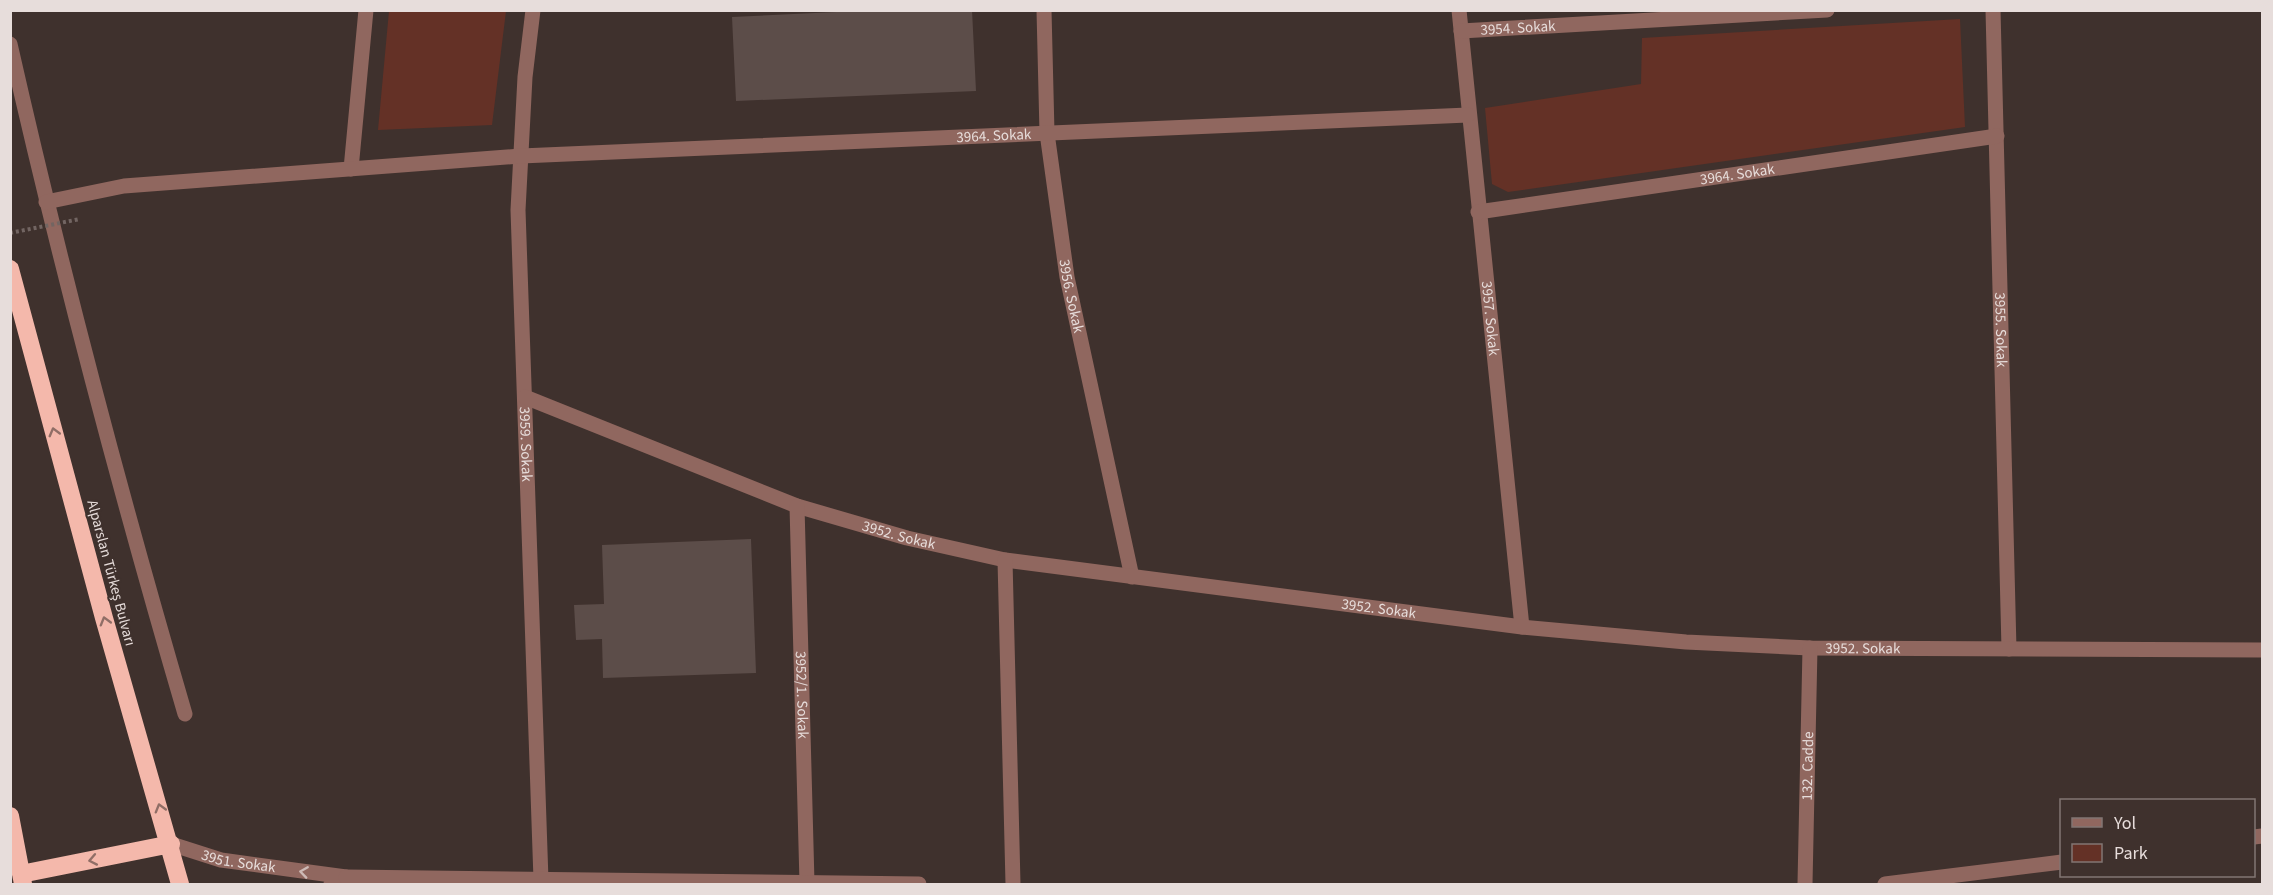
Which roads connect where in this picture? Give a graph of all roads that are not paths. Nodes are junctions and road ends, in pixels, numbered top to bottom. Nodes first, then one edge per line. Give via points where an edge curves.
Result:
1 (366, 10) edge
2 (533, 10) edge
3 (1044, 10) edge
4 (1459, 10) edge
5 (1827, 10) edge
6 (1994, 10) edge
7 (1461, 30) junction
8 (10, 44) edge
9 (1468, 115) junction
10 (1047, 133) junction
11 (1997, 136) junction
12 (520, 156) junction
13 (351, 169) junction
14 (46, 202) junction
15 (1479, 212) junction
16 (10, 269) edge
17 (525, 397) junction
18 (797, 506) junction
19 (1005, 560) junction
20 (1132, 577) junction
21 (1522, 627) junction
22 (1810, 648) junction
23 (2009, 649) junction
24 (2262, 650) edge
25 (185, 714) dead end
26 (10, 816) edge
27 (171, 844) junction
28 (2060, 862) edge
29 (346, 877) junction
30 (541, 880) junction
31 (20, 881) edge
32 (807, 883) edge
33 (180, 885) edge
34 (331, 885) edge
35 (919, 885) edge
36 (1012, 885) edge
37 (1805, 885) edge
38 (1885, 885) edge

1 - 13 street
2 - 12 street, 3959. Sokak
3 - 10 street, 3956. Sokak
4 - 7 street, 3957. Sokak
5 - 7 street, 3954. Sokak
6 - 11 street, 3955. Sokak
7 - 9 street, 3957. Sokak
8 - 14 street
9 - 10 street, 3964. Sokak
9 - 15 street, 3957. Sokak
10 - 12 street, 3964. Sokak
10 - 20 street, 3956. Sokak via 1067,277
11 - 15 street, 3964. Sokak
11 - 23 street, 3955. Sokak
12 - 13 street, 3964. Sokak
12 - 17 street, 3959. Sokak via 518,210
13 - 14 street, 3964. Sokak via 124,186
14 - 25 street via 117,477
15 - 21 street, 3957. Sokak
27 -> 16 highway, Alparslan Türkeş Bulvarı via 104,618
17 - 18 street, 3952. Sokak
17 - 30 street, 3959. Sokak
18 - 19 street, 3952. Sokak via 907,538
18 - 32 street, 3952/1. Sokak
19 - 20 street, 3952. Sokak
19 - 36 street
20 - 21 street, 3952. Sokak
21 - 22 street, 3952. Sokak via 1686,642
22 - 23 street, 3952. Sokak
22 - 37 street, 132. Cadde
23 - 24 street, 3952. Sokak
26 - 31 highway
29 -> 27 street, 3951. Sokak via 221,860
27 -> 31 highway
27 - 33 highway, Alparslan Türkeş Bulvarı
28 - 38 street
29 - 30 street, 3951. Sokak
29 - 34 street, 3951. Sokak
30 - 32 street, 3951. Sokak
32 - 35 street, 3951. Sokak

